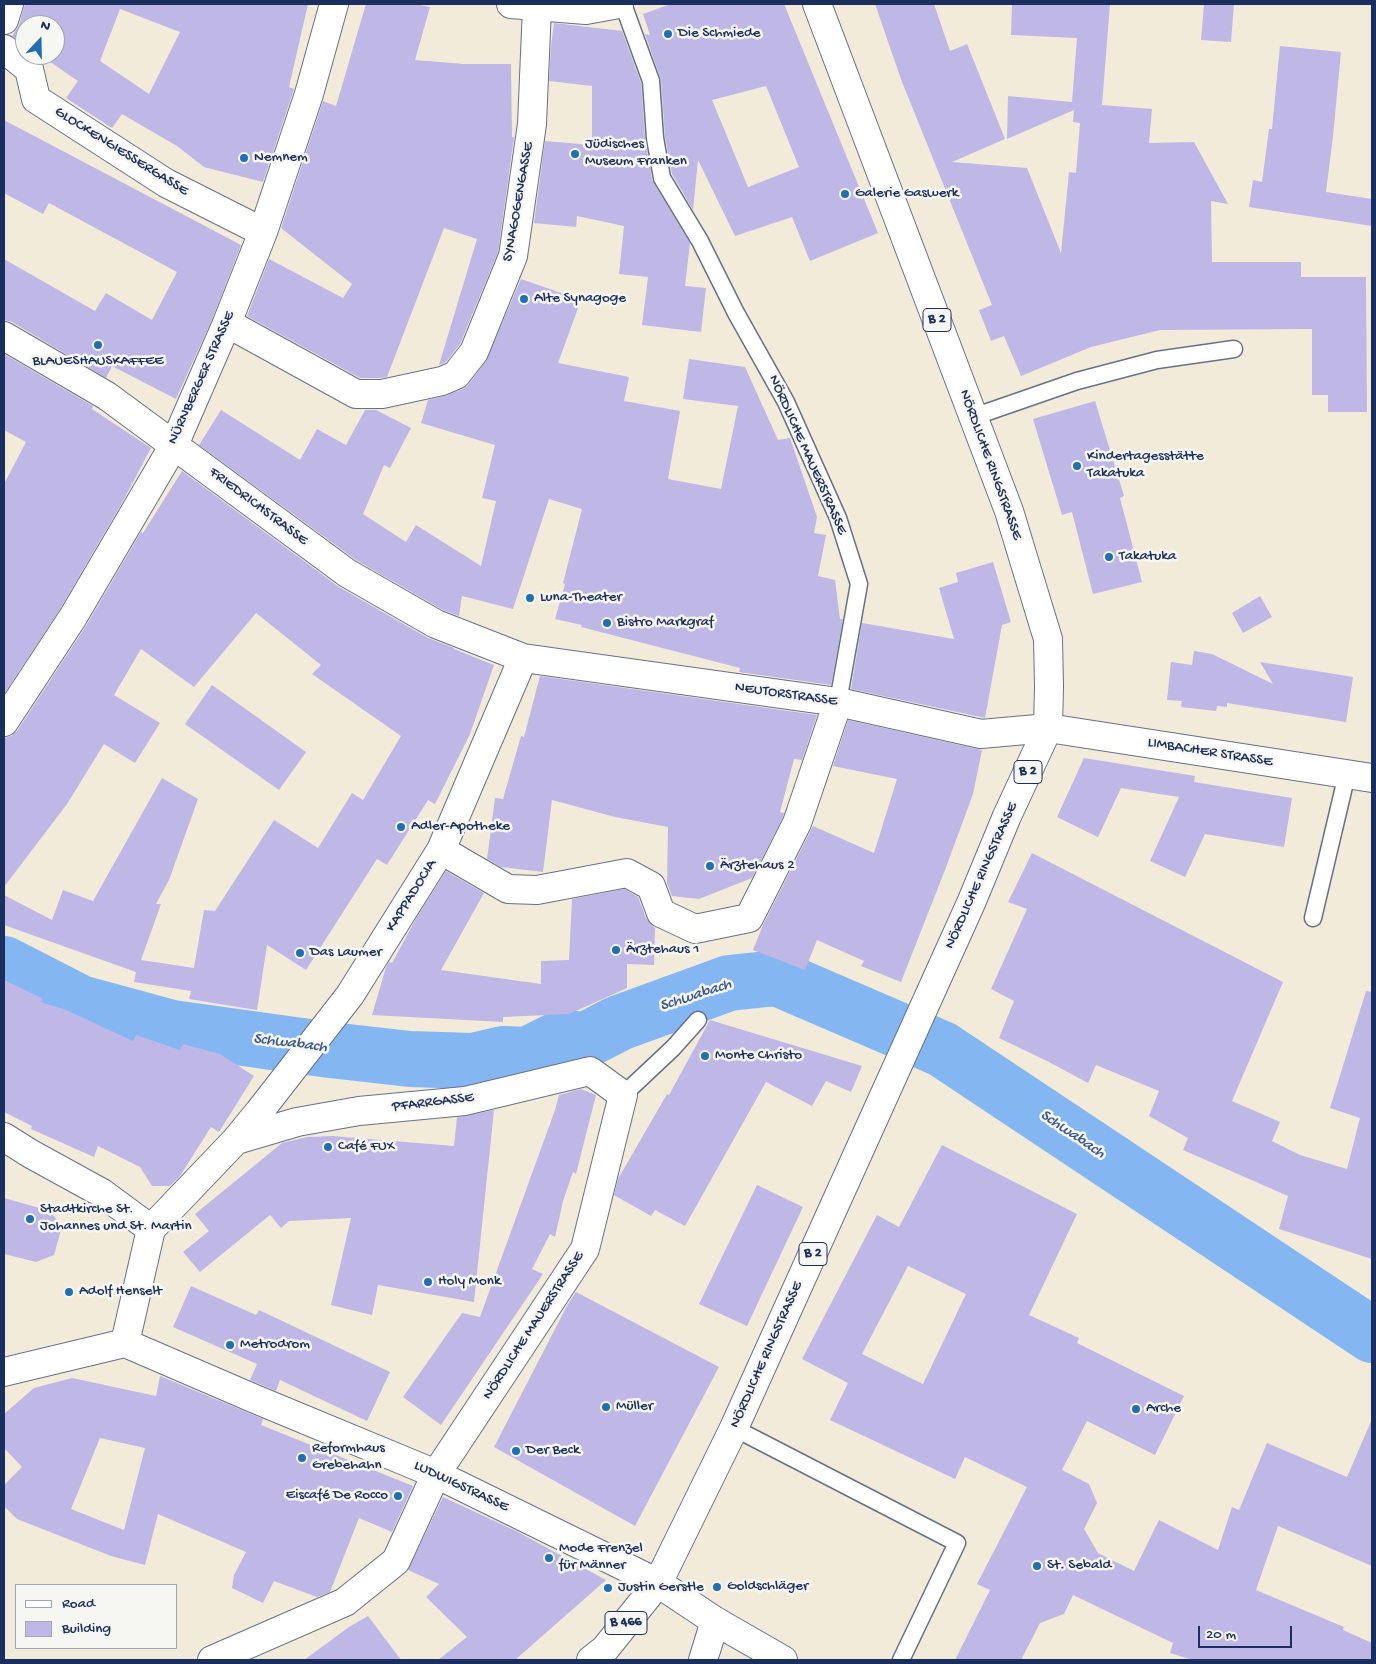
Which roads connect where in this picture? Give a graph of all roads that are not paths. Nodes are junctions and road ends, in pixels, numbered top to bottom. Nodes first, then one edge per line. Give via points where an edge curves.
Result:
1 (9, 4) edge
2 (334, 4) edge
3 (619, 4) edge
4 (623, 4) edge
5 (817, 4) edge
6 (524, 5) edge
7 (4, 20) edge
8 (4, 49) edge
9 (263, 232) junction
10 (227, 323) junction
11 (4, 336) edge
12 (1234, 349) dead end
13 (973, 418) junction
14 (174, 445) junction
15 (523, 658) junction
16 (838, 702) junction
17 (4, 722) edge
18 (1048, 728) junction
19 (1359, 776) edge
20 (441, 850) junction
21 (1313, 918) dead end
22 (698, 1020) dead end
23 (623, 1095) junction
24 (259, 1112) joint
25 (4, 1137) edge
26 (236, 1140) junction
27 (4, 1145) edge
28 (30, 1154) junction
29 (151, 1228) junction
30 (125, 1343) junction
31 (4, 1372) edge
32 (734, 1428) junction
33 (436, 1474) junction
34 (658, 1583) junction
35 (715, 1621) junction
36 (212, 1660) edge
37 (591, 1660) edge
38 (703, 1660) edge
39 (783, 1660) edge
40 (901, 1660) edge

1 - 7 street
2 - 9 street, NÜRNBERGER STRASSE via 309,94
3 - 6 street via 586,10
4 - 16 lane, NÖRDLICHE MAUERSTRASSE via 651,81 662,178 700,241 786,402 838,518 859,584
5 - 13 street, NÖRDLICHE RINGSTRASSE / B 2
6 - 10 street, SYNAGOGENGASSE via 532,124 513,256 474,352 456,374 442,381 382,394 356,394
8 - 9 street, GLOCKENGIESSERGASSE via 29,69 36,99 166,183
9 - 10 street, NÜRNBERGER STRASSE
10 - 14 street, NÜRNBERGER STRASSE
11 - 14 street, FRIEDRICHSTRASSE via 106,396
12 - 13 lane via 1157,360 1076,381
13 - 18 street, NÖRDLICHE RINGSTRASSE / B 2 via 1008,511 1048,639
14 - 15 street, FRIEDRICHSTRASSE via 347,573 436,624
14 - 17 street, NÜRNBERGER STRASSE via 73,617
15 - 16 street, NEUTORSTRASSE
15 - 20 street, KAPPADOCIA
16 - 18 street, NEUTORSTRASSE via 981,734
16 - 20 street, NÖRDLICHE MAUERSTRASSE via 797,823 749,918 695,928 661,913 651,886 627,872 537,890 508,889
18 - 19 street, LIMBACHER STRASSE
18 - 32 street, NÖRDLICHE RINGSTRASSE / B 2
19 - 21 lane
20 - 24 street, KAPPADOCIA via 350,995
22 - 23 lane
23 - 26 street, PFARRGASSE via 590,1071 465,1101 359,1111 297,1122
23 - 33 street, NÖRDLICHE MAUERSTRASSE via 585,1250
24 - 26 street, PFARRGASSE
25 - 28 street
26 - 29 street, PFARRGASSE
27 - 28 street
28 - 29 street via 102,1193
29 - 30 street
30 - 31 street
30 - 33 street, LUDWIGSTRASSE
32 - 34 street, NÖRDLICHE RINGSTRASSE / B 2
32 - 40 lane via 958,1543
33 - 34 street, LUDWIGSTRASSE
33 - 36 street, NÖRDLICHE MAUERSTRASSE via 396,1561 344,1602
34 - 35 street, LUDWIGSTRASSE
34 - 37 street, B 466 via 606,1649
35 - 38 street
35 - 39 street, LUDWIGSTRASSE

